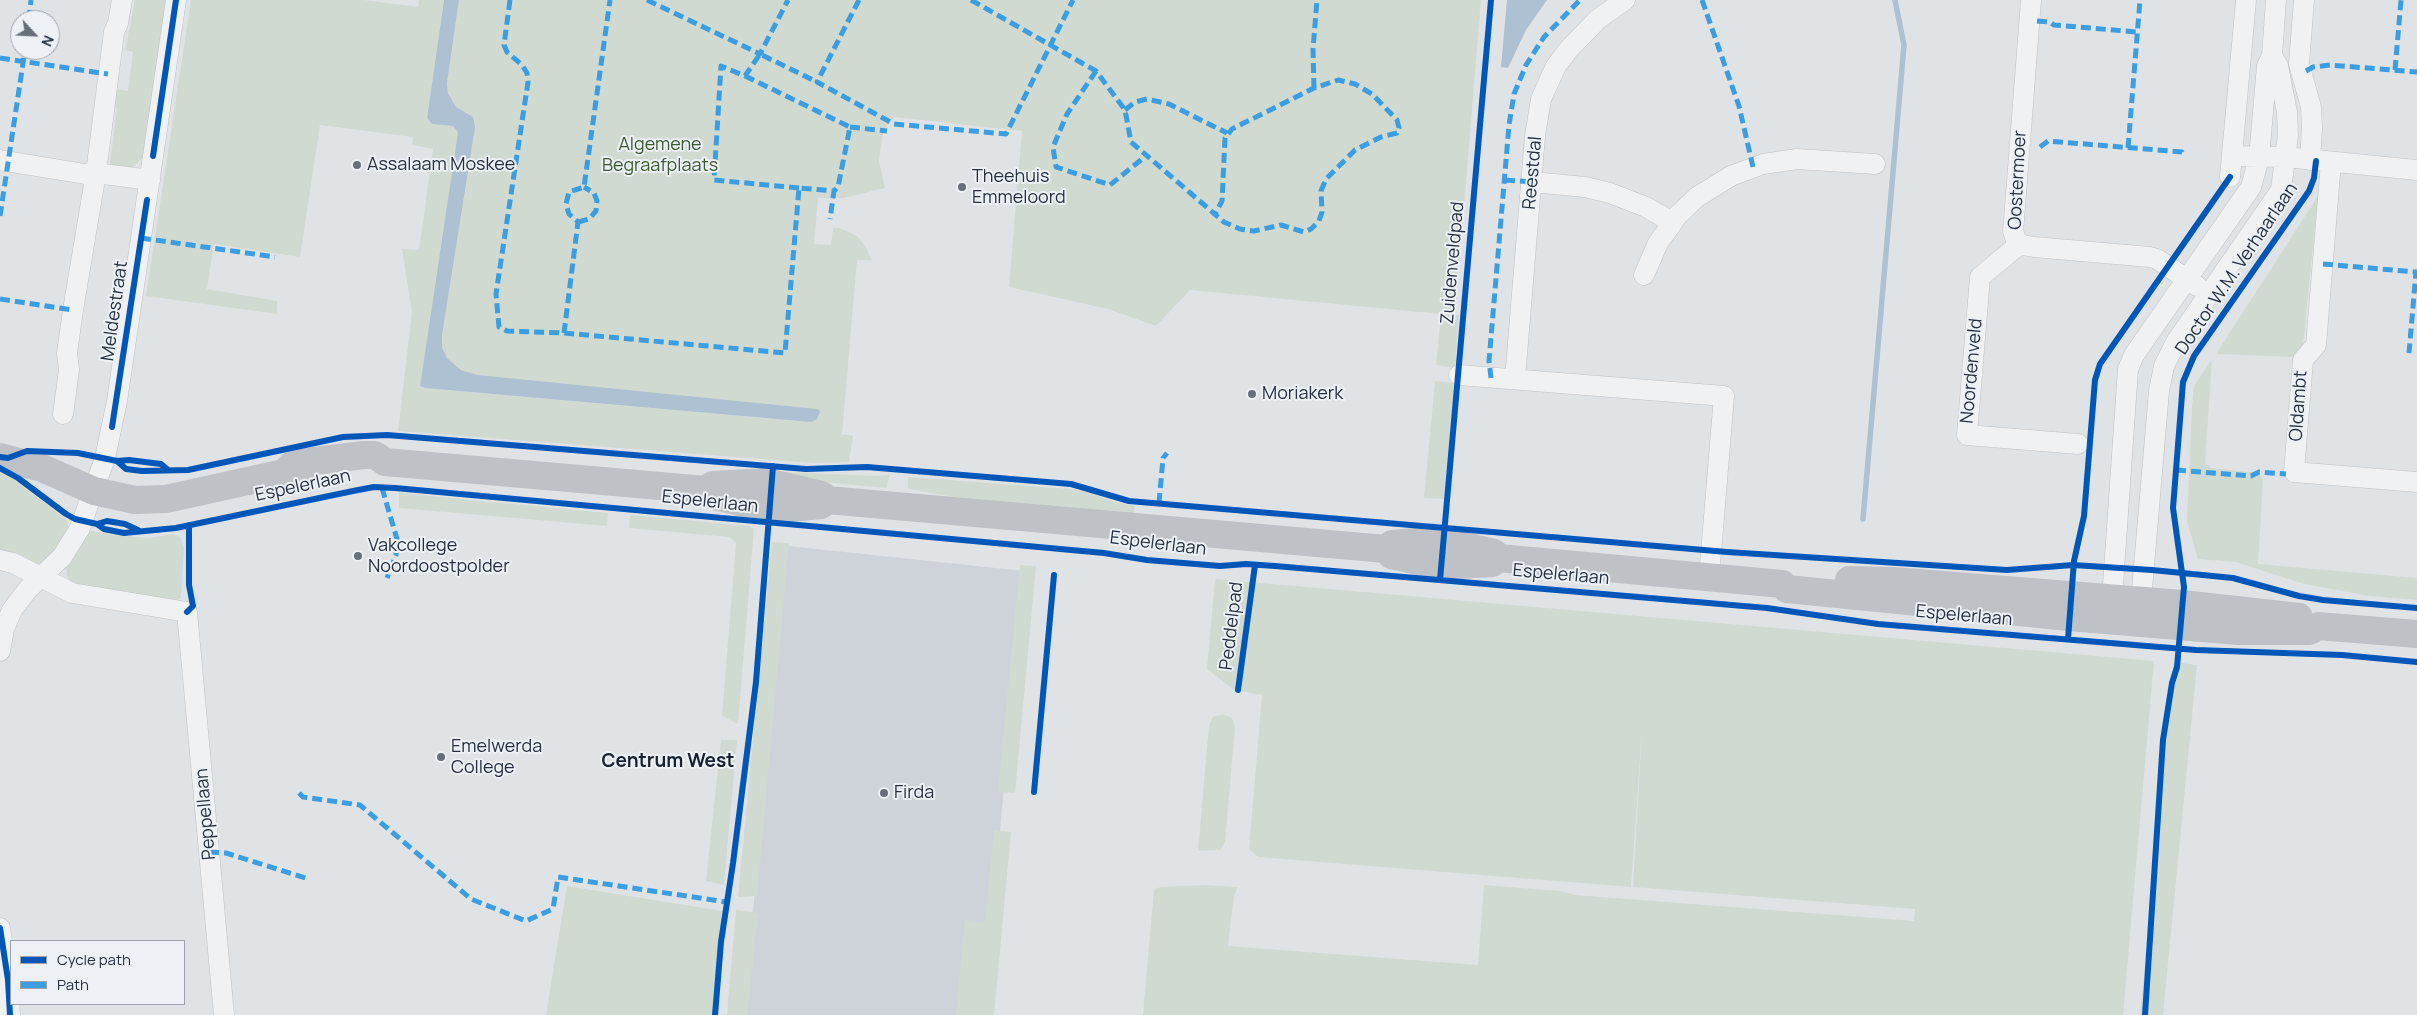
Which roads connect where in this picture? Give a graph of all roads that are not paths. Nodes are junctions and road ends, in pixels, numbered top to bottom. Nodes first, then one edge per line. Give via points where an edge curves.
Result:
1 (122, 0) edge
2 (176, 0) edge
3 (1625, 0) edge
4 (2031, 0) edge
5 (2246, 0) edge
6 (2276, 0) edge
7 (2304, 0) edge
8 (2272, 56) junction
9 (2233, 156) junction
10 (2285, 157) junction
11 (2259, 158) junction
12 (0, 160) edge
13 (2310, 160) junction
14 (2331, 162) junction
15 (1875, 164) dead end
16 (2417, 170) edge
17 (96, 172) junction
18 (2230, 177) dead end
19 (150, 180) junction
20 (1532, 182) junction
21 (1672, 222) junction
22 (2020, 244) junction
23 (1644, 275) dead end
24 (2187, 279) junction
25 (2210, 294) junction
26 (1459, 375) dead end
27 (1515, 378) junction
28 (63, 414) dead end
29 (2078, 444) dead end
30 (0, 457) edge
31 (2417, 482) edge
32 (94, 491) junction
33 (0, 560) edge
34 (1709, 577) junction
35 (39, 578) junction
36 (1782, 584) junction
37 (2112, 599) junction
38 (2134, 611) junction
39 (2417, 634) edge
40 (0, 651) edge
41 (0, 928) edge
42 (10, 1015) edge
43 (224, 1015) edge

1 - 17 street via 107,82
2 - 19 street, Meldestraat
3 - 20 street, Reestdal via 1583,33 1552,74 1539,108
4 - 22 street, Oostermoer via 2013,228
5 - 9 street
6 - 8 street, Doctor W.M. Verhaarlaan
7 - 13 street via 2299,64 2312,115
8 - 10 street, Doctor W.M. Verhaarlaan via 2278,66 2286,103 2288,134
8 - 11 street, Doctor W.M. Verhaarlaan via 2267,66
9 - 11 street, Doctor W.M. Verhaarlaan
9 - 18 street
10 - 11 street, Doctor W.M. Verhaarlaan
10 - 13 street, Doctor W.M. Verhaarlaan
10 - 25 street, Doctor W.M. Verhaarlaan via 2278,196
11 - 24 street, Doctor W.M. Verhaarlaan via 2251,187
12 - 17 street via 85,174
13 - 14 street, Doctor W.M. Verhaarlaan
14 - 16 street, Doctor W.M. Verhaarlaan
14 - 31 street, Oldambt via 2316,344 2303,360 2294,472
15 - 21 street via 1797,158 1753,167 1706,190
17 - 19 street
17 - 28 street via 67,353 69,370
19 - 32 street, Meldestraat via 112,427
20 - 21 street via 1610,193 1646,207
20 - 27 street, Reestdal
21 - 23 street
22 - 24 street, Oostermoer via 2150,257
22 - 29 street, Noordenveld via 1980,277 1967,435
24 - 25 street, Doctor W.M. Verhaarlaan
24 - 37 street, Doctor W.M. Verhaarlaan via 2134,355 2126,375
25 - 38 street, Doctor W.M. Verhaarlaan via 2170,352 2162,374
26 - 27 street
27 - 34 street via 1724,396
30 - 32 main road, Espelerlaan via 42,468
32 - 34 main road, Espelerlaan via 135,500 155,500 284,473 292,465 337,457 375,456 385,462 706,490 713,485 778,483 822,495 827,500 1386,549 1391,554 1446,567 1492,563 1499,558
32 - 35 street, Meldestraat via 84,522 70,545
33 - 35 street via 13,563
34 - 36 main road, Espelerlaan
35 - 40 street, Meldestraat via 23,593 9,615
35 - 43 street, Peppellaan via 72,593 187,612
36 - 37 main road, Espelerlaan via 1788,578 1893,581
36 - 38 main road, Espelerlaan via 1787,589 1836,594
37 - 38 main road, Espelerlaan
38 - 39 main road, Espelerlaan via 2240,631 2310,632 2318,626
41 - 42 street

